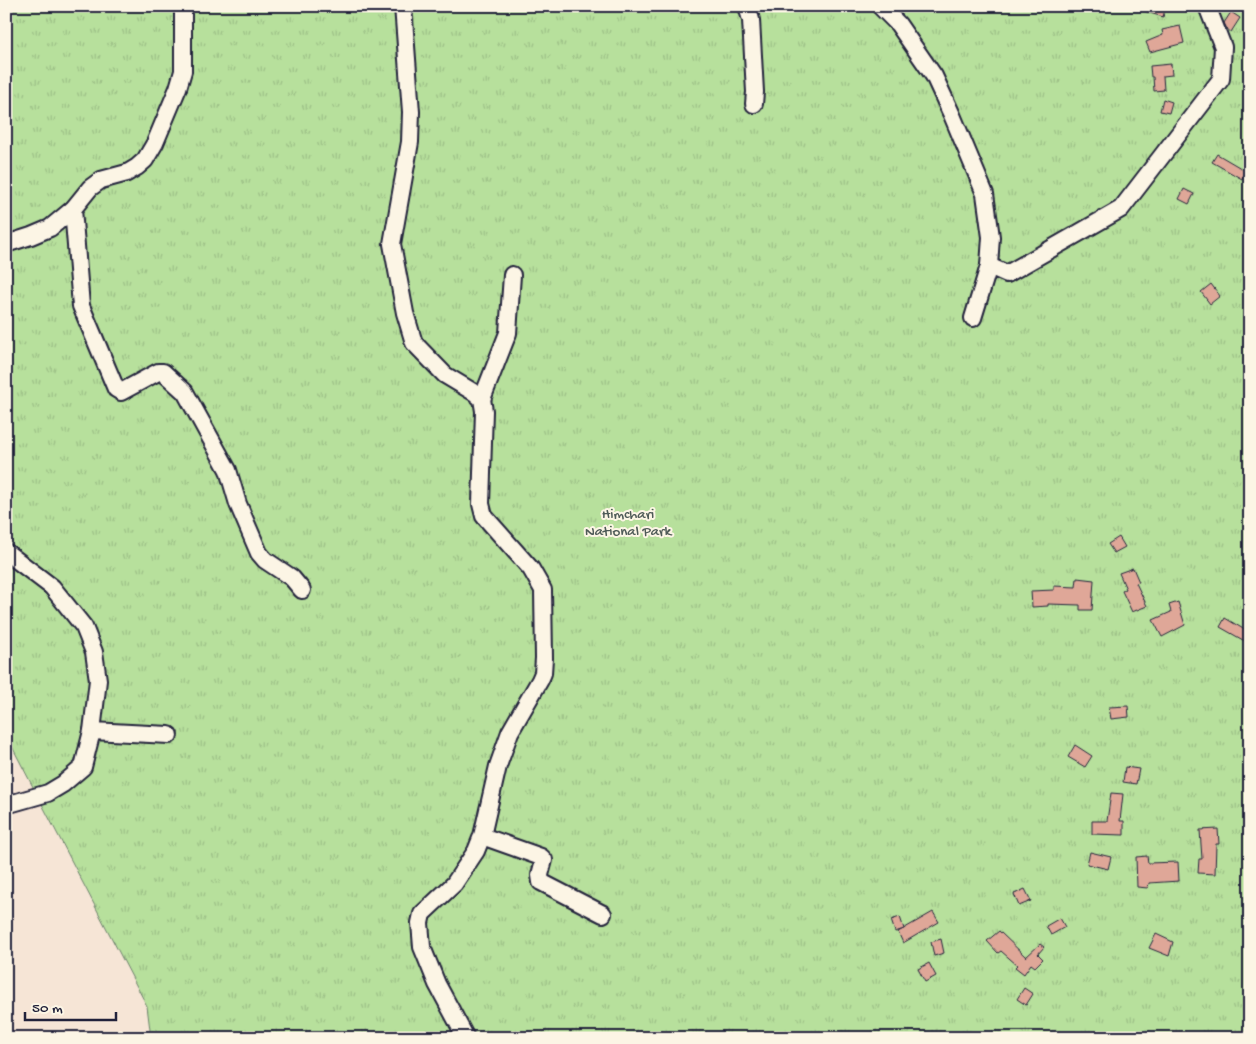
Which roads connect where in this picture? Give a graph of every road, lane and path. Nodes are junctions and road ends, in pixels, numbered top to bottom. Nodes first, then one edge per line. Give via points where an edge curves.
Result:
1 (183, 6) edge
2 (403, 6) edge
3 (747, 6) edge
4 (880, 6) edge
5 (1207, 6) edge
6 (754, 104) dead end
7 (73, 209) junction
8 (6, 244) edge
9 (989, 266) junction
10 (512, 275) dead end
11 (973, 318) dead end
12 (482, 400) junction
13 (6, 552) edge
14 (302, 590) dead end
15 (92, 731) junction
16 (169, 735) dead end
17 (6, 805) edge
18 (482, 836) junction
19 (603, 914) dead end
20 (466, 1038) edge

1 - 7 street via 183,71 155,143 137,167 102,180 90,188
2 - 12 street via 412,112 410,142 392,244 405,313 414,343 445,376 476,393
3 - 6 street via 751,20
4 - 9 street via 898,24 934,76 952,115 985,194 991,237
5 - 9 street via 1223,47 1221,79 1121,209 1007,274
7 - 8 street via 50,228
7 - 14 street via 81,306 116,389 121,392 162,372 185,392 228,470 238,504 259,553 292,578
9 - 11 street
10 - 12 street via 508,333
12 - 18 street via 481,504 484,516 531,569 543,590 544,658 543,673 510,732 498,766
13 - 15 street via 52,587 84,627 94,652 98,680
15 - 16 street
15 - 17 street via 83,767 48,793
18 - 19 street via 542,857 542,882
18 - 20 street via 454,884 422,914 420,923 422,946 437,984

